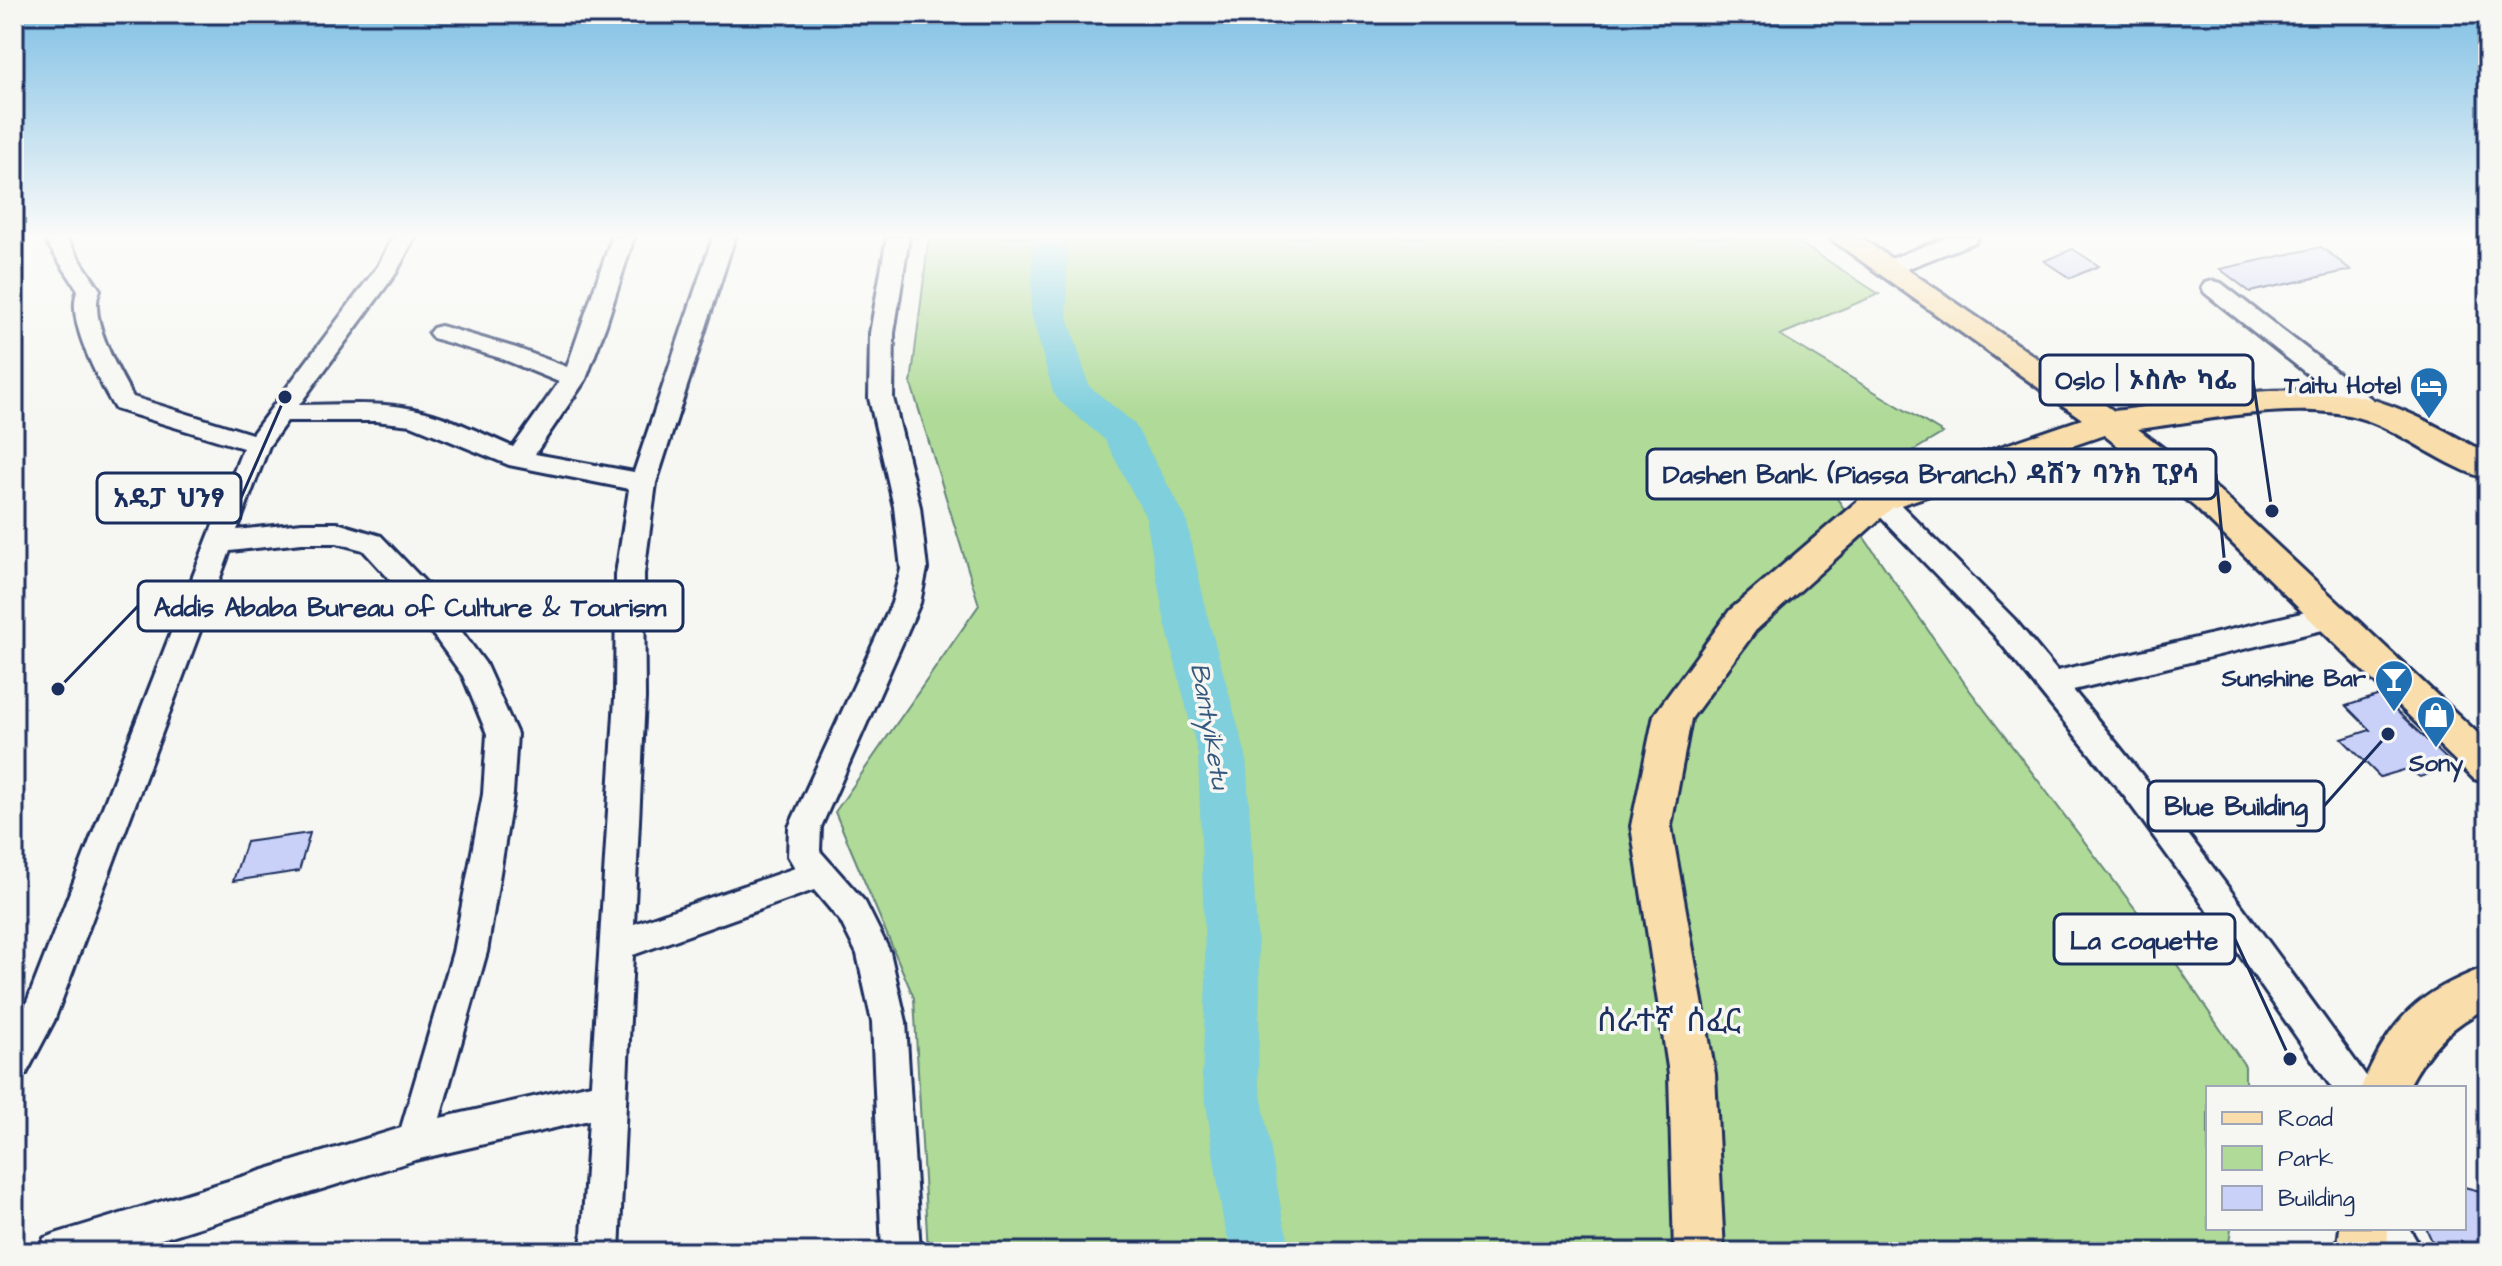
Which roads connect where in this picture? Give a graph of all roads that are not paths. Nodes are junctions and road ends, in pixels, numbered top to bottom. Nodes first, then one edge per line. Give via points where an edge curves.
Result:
1 (86, 296) edge
2 (366, 296) edge
3 (605, 296) edge
4 (705, 296) edge
5 (888, 296) edge
6 (1928, 296) edge
7 (2223, 296) edge
8 (441, 333) dead end
9 (574, 379) junction
10 (2368, 409) junction
11 (279, 413) junction
12 (2108, 422) junction
13 (257, 444) junction
14 (518, 459) junction
15 (2488, 468) edge
16 (643, 483) junction
17 (1880, 500) junction
18 (219, 542) junction
19 (2331, 617) junction
20 (2049, 684) junction
21 (2488, 767) edge
22 (820, 874) junction
23 (616, 946) junction
24 (2488, 986) edge
25 (14, 1062) edge
26 (2352, 1086) edge
27 (2385, 1086) edge
28 (608, 1098) junction
29 (415, 1142) junction
30 (2364, 1230) edge
31 (2386, 1230) edge
32 (58, 1252) edge
33 (600, 1252) edge
34 (901, 1252) edge
35 (1699, 1252) edge
36 (2362, 1252) edge
37 (2404, 1252) edge

1 - 13 street via 89,320 124,403
2 - 11 street
3 - 9 street
4 - 16 street
5 - 22 street via 881,398 907,507 914,569 906,603 805,827 804,856
6 - 12 main road
7 - 10 street
8 - 9 street
9 - 14 street
10 - 12 main road via 2269,402
10 - 15 main road
11 - 13 street
11 - 14 street via 412,417
12 - 17 main road
12 - 19 main road via 2207,499
13 - 18 street
14 - 16 street
16 - 23 street via 630,574 630,698
17 - 20 street via 2004,627
17 - 35 main road via 1743,620 1673,715 1651,826 1692,1074
18 - 25 street via 37,1021
18 - 29 street via 337,533 372,543 415,589 475,671 502,734 498,794 470,952
19 - 20 street
19 - 21 main road
20 - 26 street via 2136,788
22 - 23 street
22 - 34 street via 853,912 873,952 889,1022
23 - 28 street
24 - 27 main road via 2448,1004 2406,1045
28 - 29 street
28 - 33 street
29 - 32 street
30 - 36 main road
31 - 37 street

